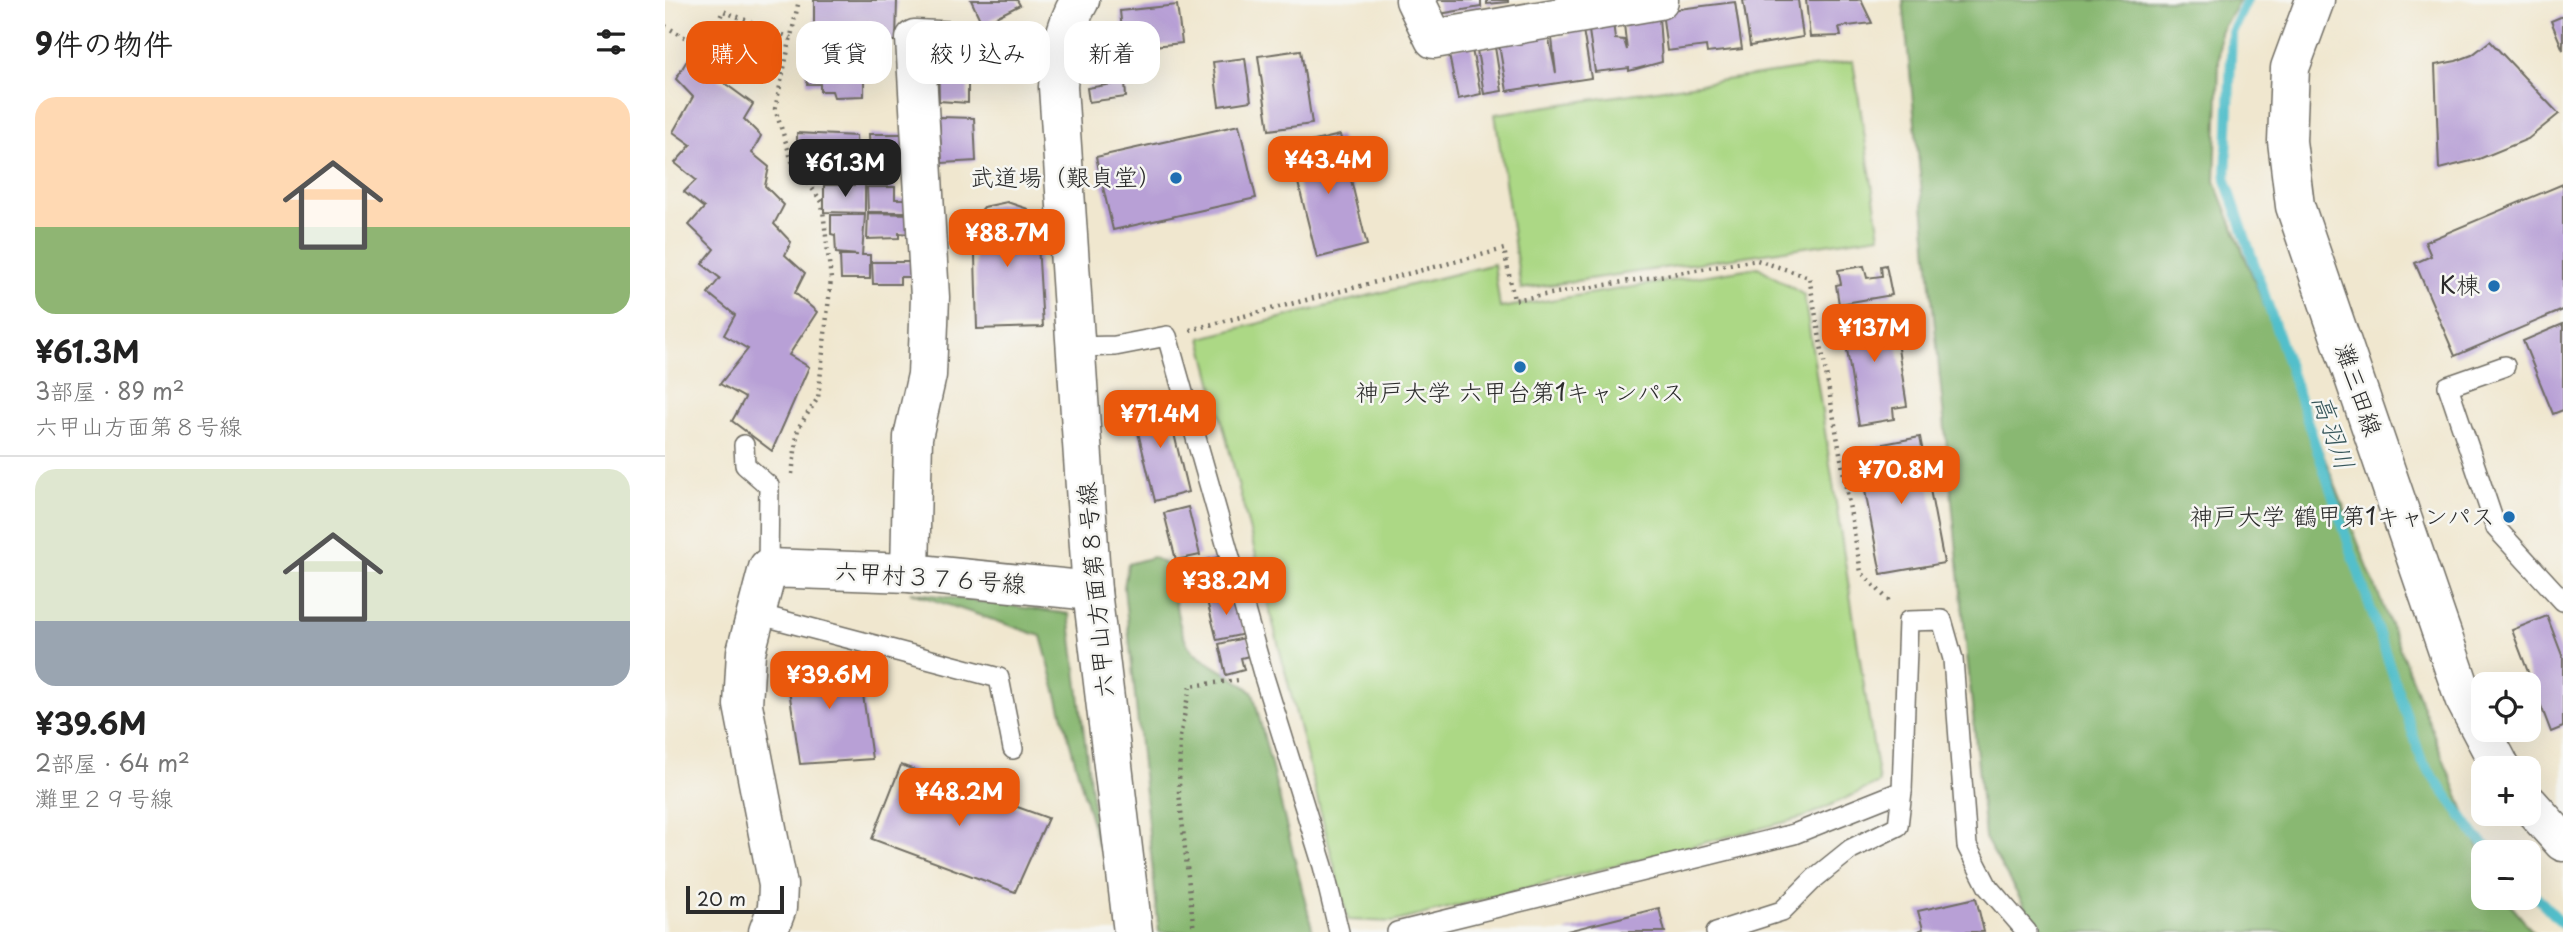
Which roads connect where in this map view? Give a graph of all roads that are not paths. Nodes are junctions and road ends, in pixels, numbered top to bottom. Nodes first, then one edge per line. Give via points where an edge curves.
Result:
1 (1080, 0) edge
2 (1415, 0) edge
3 (1659, 0) edge
4 (2315, 0) edge
5 (917, 84) edge
6 (1076, 347) junction
7 (2504, 366) dead end
8 (744, 445) dead end
9 (768, 568) junction
10 (910, 573) junction
11 (1092, 591) junction
12 (2563, 601) edge
13 (757, 614) junction
14 (1013, 749) dead end
15 (2495, 756) edge
16 (1902, 791) junction
17 (2541, 817) edge
18 (2563, 842) edge
19 (774, 928) edge
20 (1133, 932) edge
21 (1339, 932) edge
22 (1397, 932) edge
23 (1716, 932) edge
24 (2027, 932) edge

1 - 6 street, 六甲山方面第８号線 via 1060,50 1058,87
2 - 3 street via 1434,39
4 - 15 street, 灘三田線 via 2291,68 2287,141 2295,206 2464,698
5 - 10 street via 929,297 927,375 913,437
6 - 11 street, 六甲山方面第８号線
6 - 21 lane via 1115,346 1167,336
7 - 12 lane via 2448,386 2496,528
8 - 9 lane via 745,465 769,486
9 - 10 street, 六甲村３７６号線
9 - 13 street
10 - 11 street, 六甲村３７６号線
11 - 20 street, 六甲山方面第８号線
13 - 14 lane via 999,678
13 - 19 street via 746,652 743,705 778,885
16 - 22 lane via 1794,834
16 - 23 lane via 1898,826 1851,849 1782,911
16 - 24 lane via 1908,621 1942,620 1953,659 1967,846 1988,887
17 - 18 street

